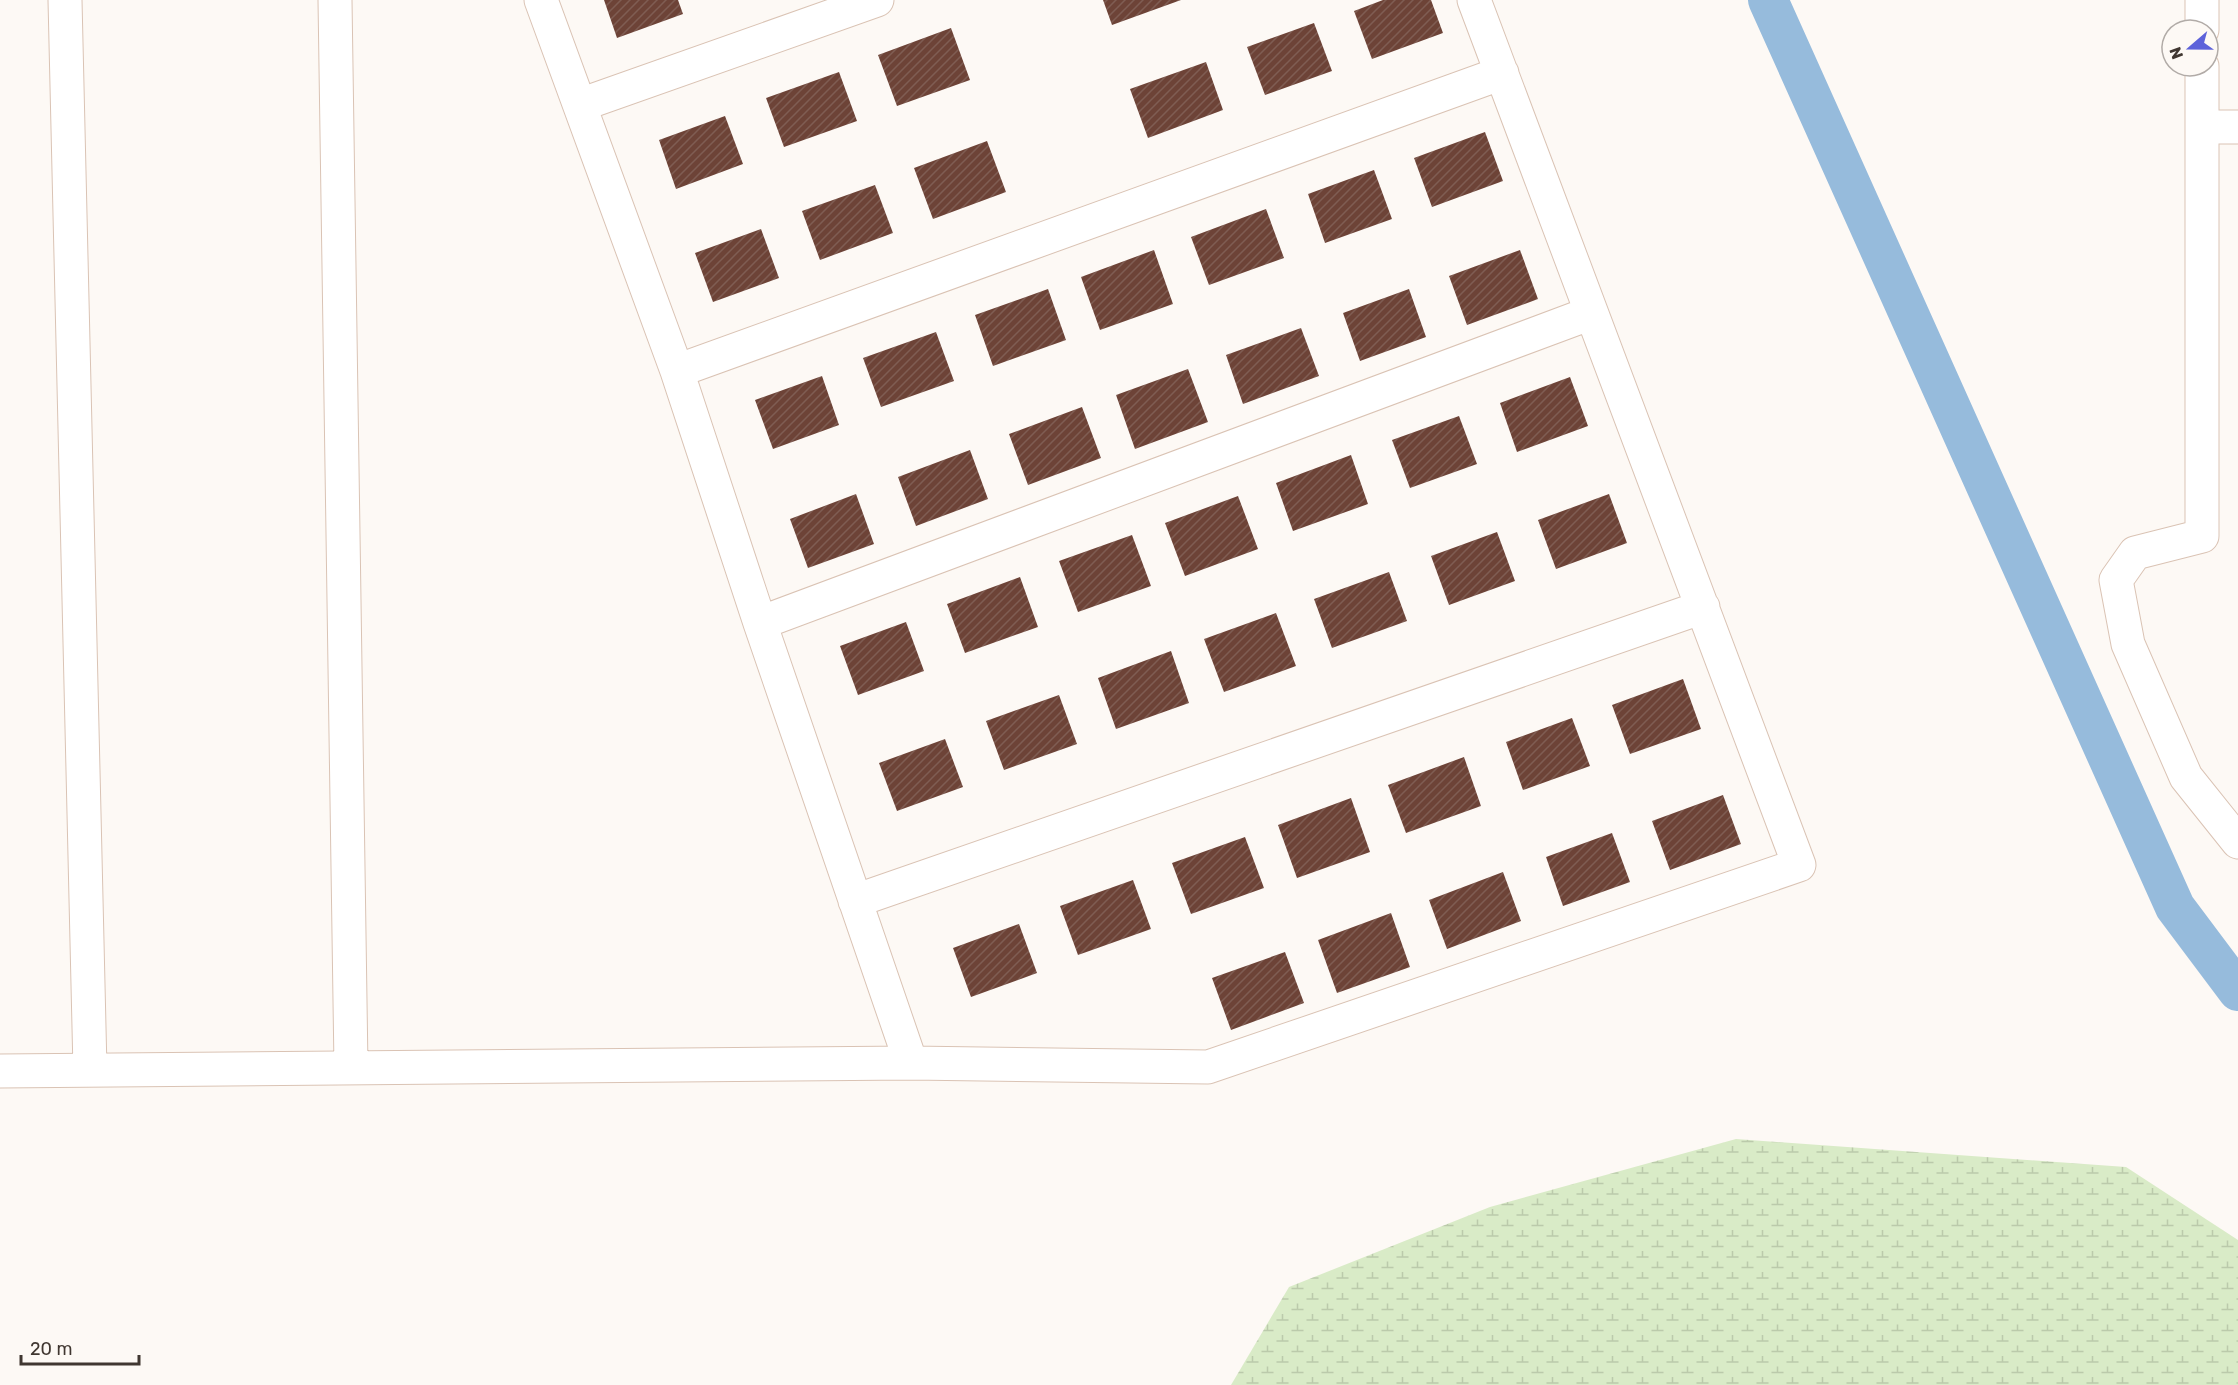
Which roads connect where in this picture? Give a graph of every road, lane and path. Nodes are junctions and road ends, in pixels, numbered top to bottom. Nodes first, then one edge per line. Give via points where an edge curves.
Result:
1 (65, 0) edge
2 (335, 0) edge
3 (541, 0) edge
4 (878, 0) edge
5 (1474, 0) edge
6 (2202, 0) edge
7 (2202, 18) edge
8 (1502, 73) junction
9 (2202, 78) edge
10 (580, 105) junction
11 (2202, 127) junction
12 (2238, 127) edge
13 (1591, 313) junction
14 (677, 371) junction
15 (1703, 607) junction
16 (760, 623) junction
17 (2238, 842) edge
18 (855, 901) junction
19 (911, 1063) junction
20 (351, 1068) junction
21 (90, 1070) junction
22 (0, 1071) edge

1 - 21 street
2 - 20 street
3 - 10 street
4 - 10 street
5 - 8 street
6 - 7 street
8 - 13 street
8 - 14 street
9 - 11 street
10 - 14 street
11 - 12 street
11 - 17 street via 2202,536 2135,553 2116,580 2128,644 2186,777
13 - 15 street
13 - 16 street
14 - 16 street
15 - 18 street
15 - 19 street via 1799,865 1208,1067
16 - 18 street
18 - 19 street
19 - 20 street
20 - 21 street
21 - 22 street

